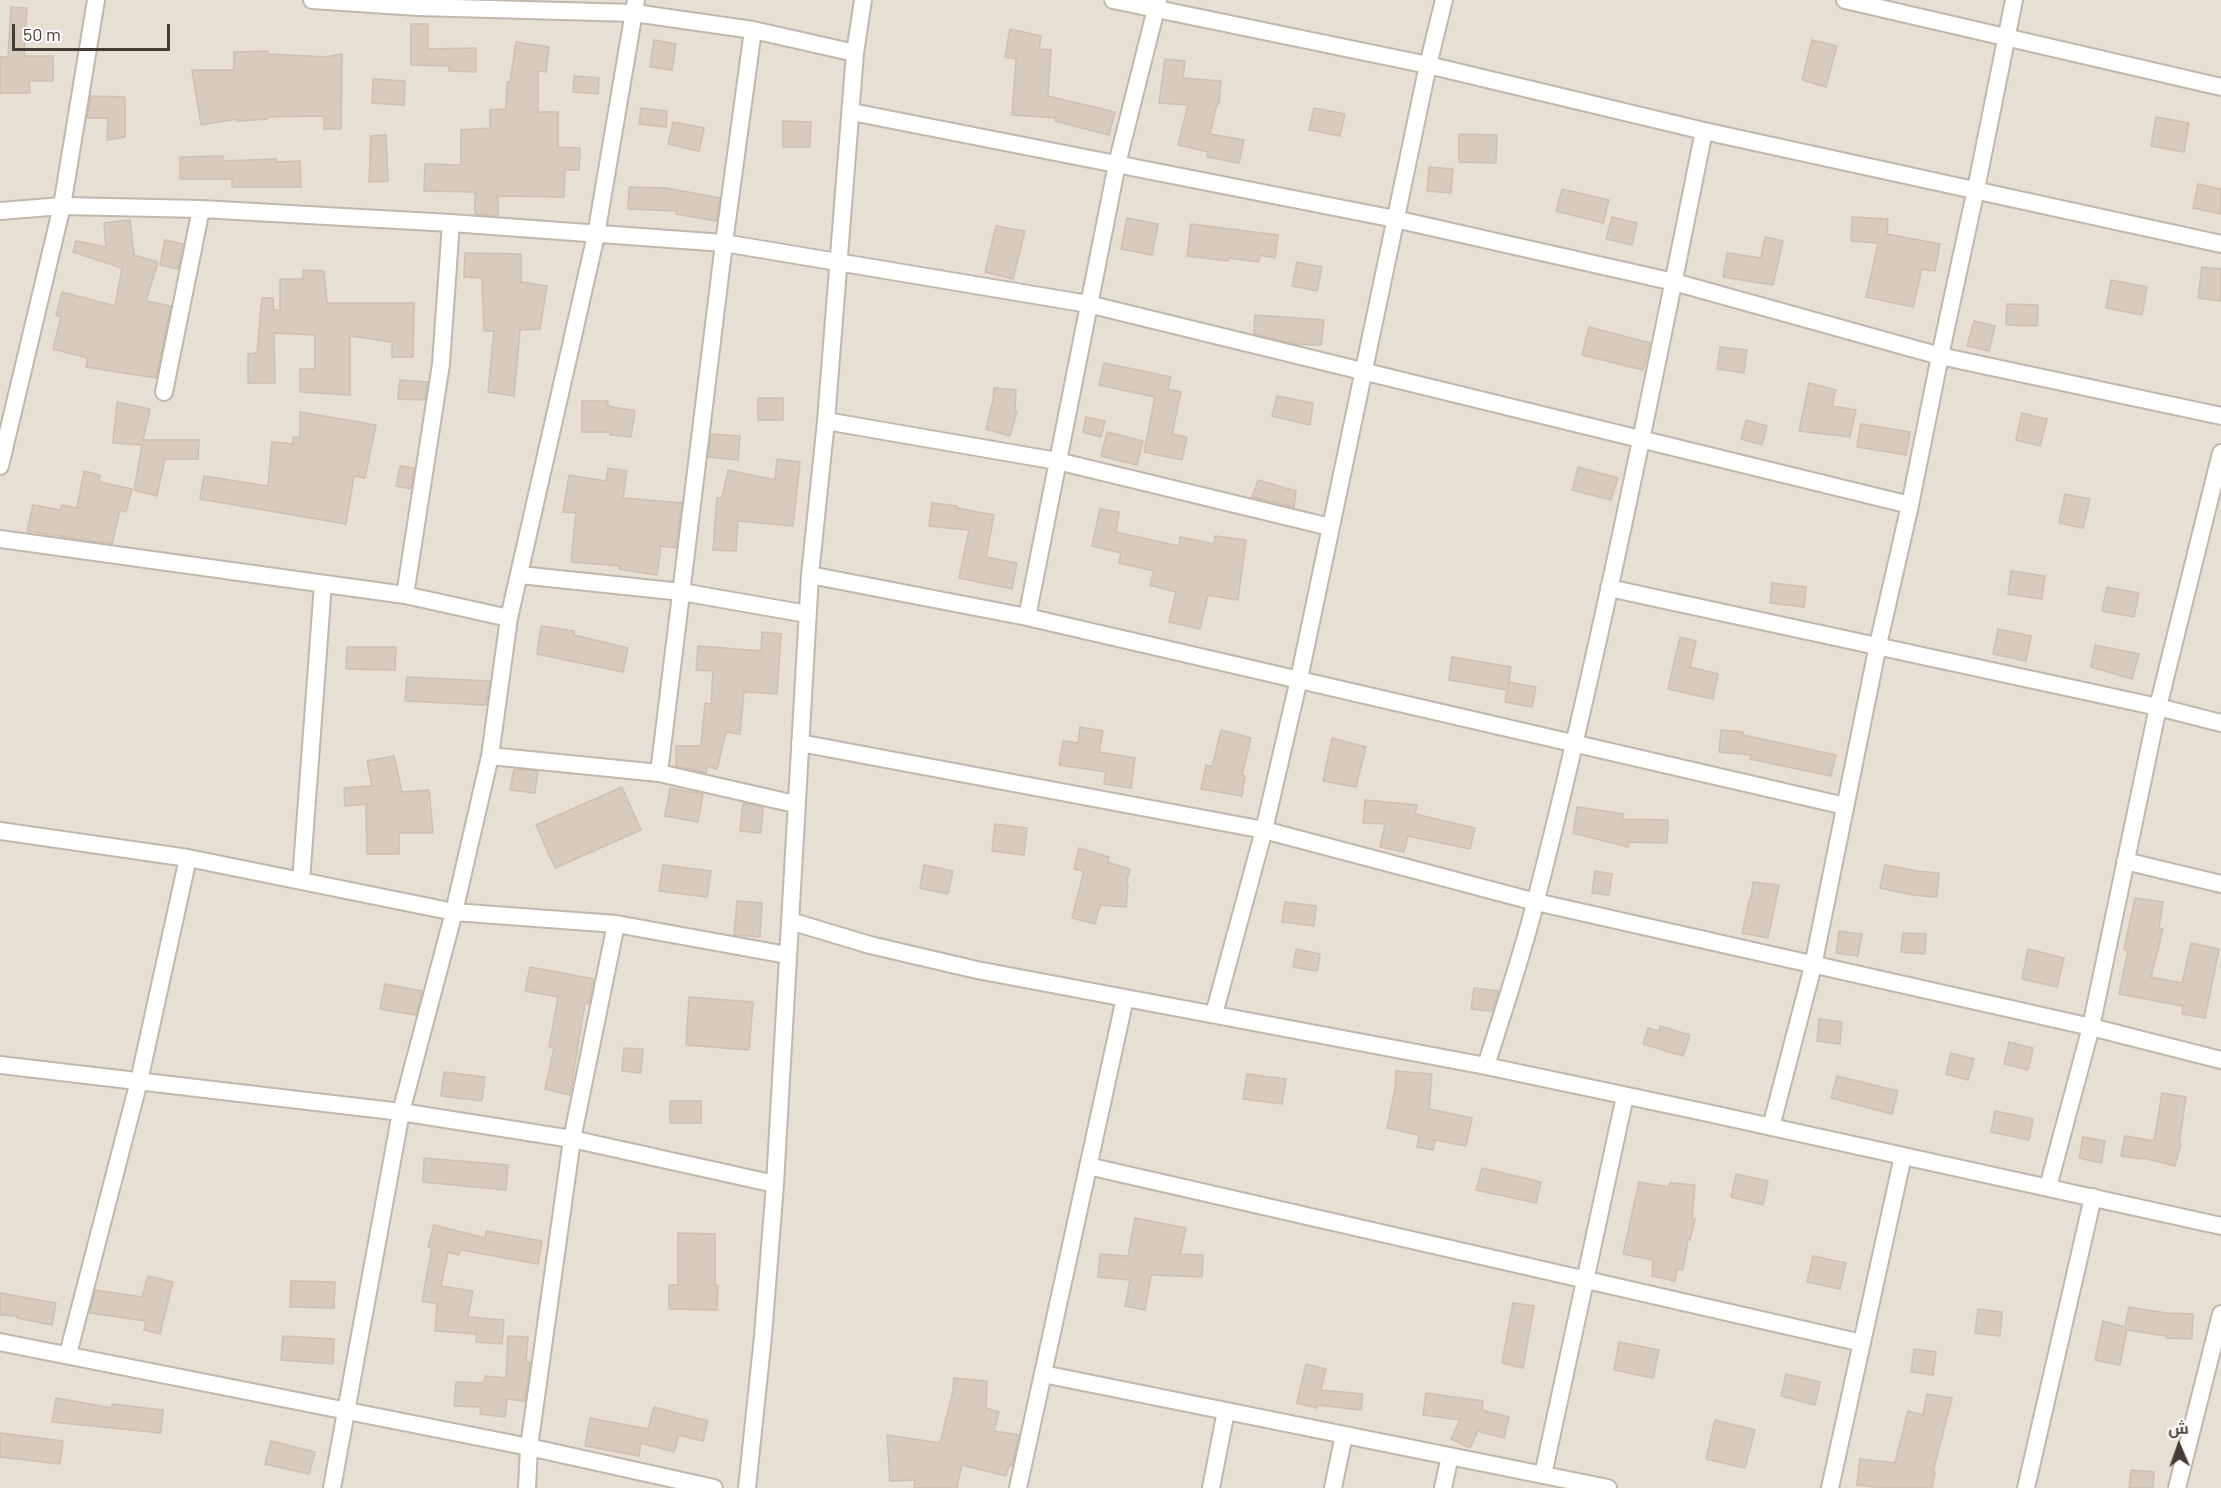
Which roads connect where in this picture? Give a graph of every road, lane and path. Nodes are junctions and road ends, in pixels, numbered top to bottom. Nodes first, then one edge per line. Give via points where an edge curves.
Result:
1 (96, 0) edge
2 (312, 0) edge
3 (863, 0) edge
4 (1113, 0) edge
5 (1444, 0) edge
6 (1845, 0) edge
7 (2014, 0) edge
8 (418, 3) edge
9 (1157, 5) edge
10 (635, 7) edge
11 (753, 30) junction
12 (2006, 36) junction
13 (855, 53) junction
14 (1428, 65) junction
15 (2221, 87) edge
16 (852, 112) junction
17 (1704, 131) junction
18 (1117, 164) junction
19 (1976, 189) junction
20 (63, 206) junction
21 (201, 209) junction
22 (0, 211) edge
23 (1395, 219) junction
24 (451, 223) junction
25 (596, 235) junction
26 (724, 243) junction
27 (2221, 244) edge
28 (838, 263) junction
29 (1674, 282) junction
30 (1088, 304) junction
31 (1940, 356) junction
32 (1364, 372) junction
33 (164, 392) dead end
34 (2221, 416) edge
35 (826, 421) junction
36 (1640, 438) junction
37 (2221, 453) edge
38 (1057, 461) junction
39 (0, 466) edge
40 (1910, 505) junction
41 (1330, 527) junction
42 (0, 540) edge
43 (520, 575) junction
44 (810, 575) junction
45 (323, 584) junction
46 (1609, 588) junction
47 (682, 592) junction
48 (405, 595) junction
49 (807, 614) junction
50 (1027, 617) junction
51 (510, 618) junction
52 (1878, 645) junction
53 (1299, 679) junction
54 (2158, 707) junction
55 (2221, 723) edge
56 (800, 743) junction
57 (1574, 743) junction
58 (490, 756) junction
59 (659, 773) junction
60 (795, 804) junction
61 (1845, 806) junction
62 (1264, 830) junction
63 (0, 831) edge
64 (188, 858) junction
65 (2125, 861) junction
66 (301, 881) junction
67 (2221, 884) edge
68 (1536, 902) junction
69 (454, 912) junction
70 (790, 921) junction
71 (616, 924) junction
72 (787, 955) junction
73 (1813, 966) junction
74 (1125, 998) junction
75 (1214, 1014) junction
76 (2091, 1027) junction
77 (2221, 1060) edge
78 (0, 1065) edge
79 (1486, 1066) junction
80 (139, 1081) junction
81 (1625, 1096) junction
82 (400, 1112) junction
83 (1771, 1127) junction
84 (572, 1139) junction
85 (1903, 1156) junction
86 (1088, 1166) junction
87 (775, 1184) junction
88 (2048, 1187) junction
89 (2093, 1197) junction
90 (2221, 1226) edge
91 (1585, 1281) junction
92 (2221, 1314) edge
93 (0, 1342) edge
94 (1862, 1343) junction
95 (68, 1354) junction
96 (1043, 1374) junction
97 (345, 1411) junction
98 (1226, 1411) junction
99 (1344, 1435) junction
100 (529, 1447) junction
101 (1450, 1456) junction
102 (1543, 1475) junction
103 (332, 1488) edge
104 (527, 1488) edge
105 (714, 1488) edge
106 (747, 1488) edge
107 (1018, 1488) edge
108 (1211, 1488) edge
109 (1333, 1488) edge
110 (1443, 1488) edge
111 (1608, 1488) edge
112 (1830, 1488) edge
113 (2028, 1488) edge
114 (2177, 1488) edge

1 - 20 street
2 - 8 street
3 - 13 street
4 - 9 street
5 - 14 street
6 - 12 street
7 - 12 street
8 - 10 street
9 - 14 street
9 - 18 street
10 - 11 street
10 - 25 street
11 - 13 street
11 - 26 street
12 - 15 street
12 - 19 street
13 - 16 street
14 - 17 street
14 - 23 street
16 - 18 street
16 - 28 street
17 - 19 street
17 - 29 street
18 - 23 street
18 - 30 street
19 - 27 street
19 - 31 street
20 - 21 street
20 - 22 street
20 - 39 street
21 - 24 street
21 - 33 street
23 - 29 street
23 - 32 street
24 - 25 street
24 - 48 street via 441,364
25 - 26 street
25 - 43 street
26 - 28 street
26 - 47 street
28 - 30 street
28 - 35 street
29 - 31 street
29 - 36 street
30 - 32 street
30 - 38 street
31 - 34 street
31 - 40 street
32 - 36 street
32 - 41 street
35 - 38 street
35 - 44 street
36 - 40 street
36 - 46 street
37 - 54 street
38 - 41 street
38 - 50 street
40 - 52 street
41 - 53 street
42 - 45 street
43 - 47 street
43 - 51 street
44 - 49 street
44 - 50 street
45 - 48 street
45 - 66 street
46 - 52 street
46 - 57 street
47 - 49 street
47 - 59 street
48 - 51 street
49 - 56 street
50 - 53 street
51 - 58 street
52 - 54 street
52 - 61 street
53 - 57 street
53 - 62 street
54 - 55 street
54 - 65 street
56 - 60 street
56 - 62 street
57 - 61 street
57 - 68 street
58 - 59 street
58 - 69 street
59 - 60 street
60 - 70 street
61 - 73 street
62 - 68 street
62 - 75 street
63 - 64 street
64 - 66 street
64 - 80 street
65 - 67 street
65 - 76 street
66 - 69 street
68 - 73 street
68 - 79 street
69 - 71 street
69 - 82 street
70 - 72 street
70 - 74 street via 870,945
71 - 72 street
71 - 84 street
72 - 87 street
73 - 76 street
73 - 83 street
74 - 75 street
74 - 86 street
75 - 79 street
76 - 77 street
76 - 88 street
78 - 80 street
79 - 81 street
80 - 82 street
80 - 95 street
81 - 83 street
81 - 91 street
82 - 84 street
82 - 97 street
83 - 85 street
84 - 87 street
84 - 100 street
85 - 88 street
85 - 94 street
86 - 91 street
86 - 96 street
87 - 106 street
88 - 89 street
89 - 90 street
89 - 113 street
91 - 94 street
91 - 102 street
92 - 114 street
93 - 95 street
94 - 112 street
95 - 97 street
96 - 98 street
96 - 107 street
97 - 100 street
97 - 103 street
98 - 99 street
98 - 108 street
99 - 101 street
99 - 109 street
100 - 104 street
100 - 105 street
101 - 102 street
101 - 110 street
102 - 111 street

